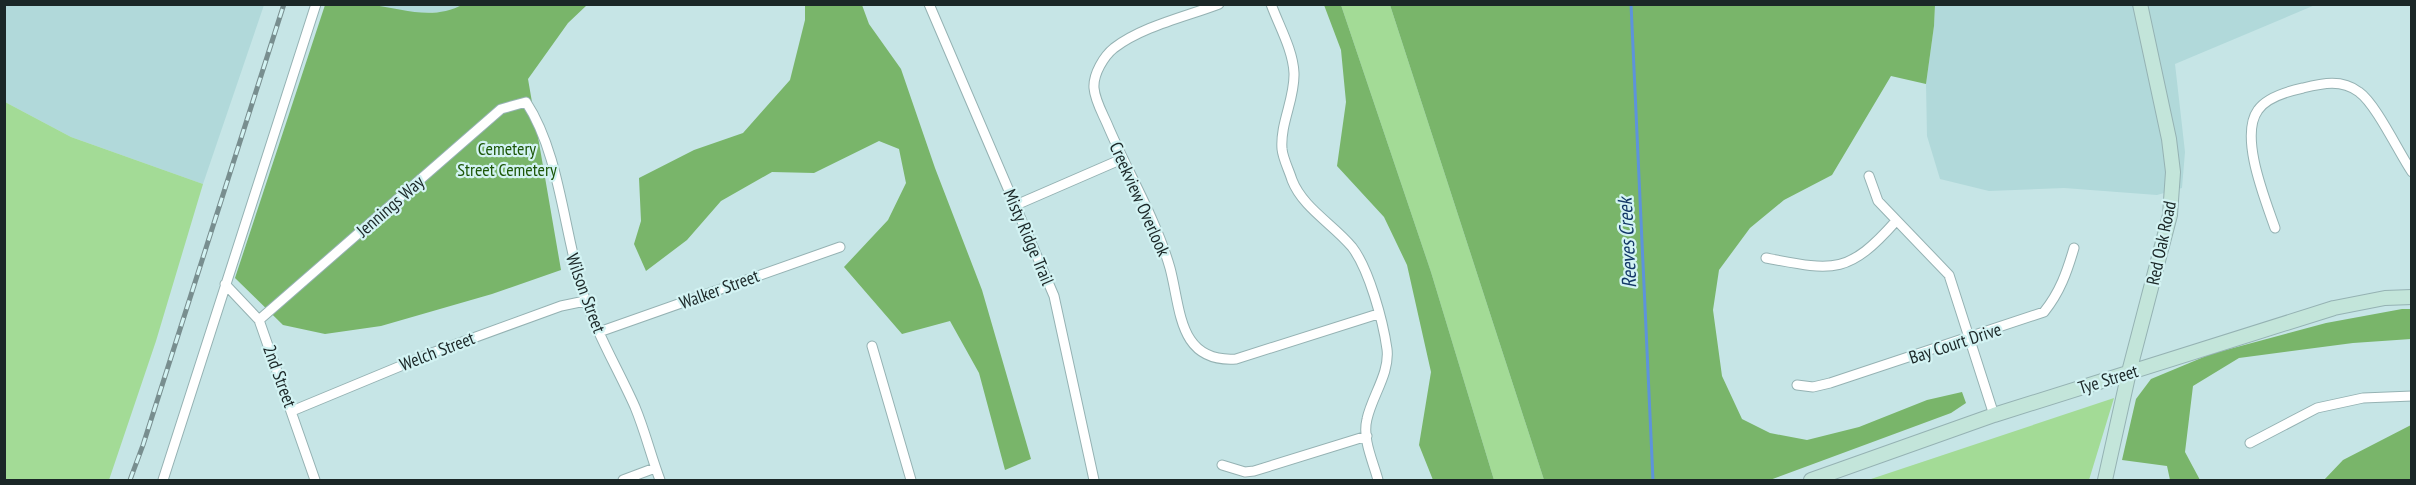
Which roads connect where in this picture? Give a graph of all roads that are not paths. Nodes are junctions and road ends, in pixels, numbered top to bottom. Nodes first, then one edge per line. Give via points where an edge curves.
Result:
1 (316, 4) edge
2 (929, 4) edge
3 (1219, 4) edge
4 (1271, 4) edge
5 (2140, 4) edge
6 (526, 102) joint
7 (1122, 159) junction
8 (2412, 172) edge
9 (1869, 176) dead end
10 (1016, 205) junction
11 (1896, 220) junction
12 (2275, 228) dead end
13 (840, 246) dead end
14 (2074, 248) dead end
15 (1766, 258) dead end
16 (225, 284) junction
17 (2412, 297) edge
18 (585, 301) junction
19 (1378, 314) junction
20 (260, 320) junction
21 (599, 332) junction
22 (1970, 338) junction
23 (872, 346) dead end
24 (2129, 372) junction
25 (1797, 385) dead end
26 (2412, 396) edge
27 (292, 411) junction
28 (1994, 415) junction
29 (1367, 436) junction
30 (2250, 443) dead end
31 (1222, 465) dead end
32 (655, 468) junction
33 (164, 480) edge
34 (315, 480) edge
35 (623, 480) edge
36 (660, 480) edge
37 (911, 480) edge
38 (1094, 480) edge
39 (1378, 480) edge
40 (1811, 480) edge
41 (2104, 480) edge

1 - 16 street
2 - 10 street, Misty Ridge Trail
3 - 7 street, Creekview Overlook via 1133,37 1102,61 1094,87
4 - 19 street via 1294,73 1282,151 1306,203 1336,229 1363,263
5 - 24 street, Red Oak Road via 2173,172 2170,215
6 - 18 street, Wilson Street via 538,121 551,160
6 - 20 street, Jennings Way via 501,109
7 - 10 street
7 - 19 street, Creekview Overlook via 1170,268 1183,326 1189,338 1209,357 1236,359
8 - 12 street via 2362,94 2347,84 2323,83 2274,98 2259,108 2250,128 2262,192
9 - 11 street via 1878,201
10 - 38 street, Misty Ridge Trail via 1054,296
11 - 15 street via 1875,245 1846,263 1819,267
11 - 22 street via 1949,275
13 - 21 street, Walker Street
14 - 22 street, Bay Court Drive via 2063,283 2044,312
16 - 20 street, 2nd Street
16 - 33 street
17 - 24 street, Tye Street via 2334,308
18 - 21 street, Wilson Street
18 - 27 street, Welch Street via 432,353
19 - 29 street via 1387,352 1366,421
20 - 27 street, 2nd Street
21 - 32 street, Wilson Street via 634,406
22 - 25 street, Bay Court Drive via 1830,383
22 - 28 street
23 - 37 street
24 - 28 street, Tye Street
24 - 41 street, Red Oak Road
26 - 30 street via 2363,398 2318,408
27 - 34 street, 2nd Street
28 - 40 street, Tye Street
29 - 31 street via 1254,471
29 - 39 street
32 - 35 street
32 - 36 street, Wilson Street

